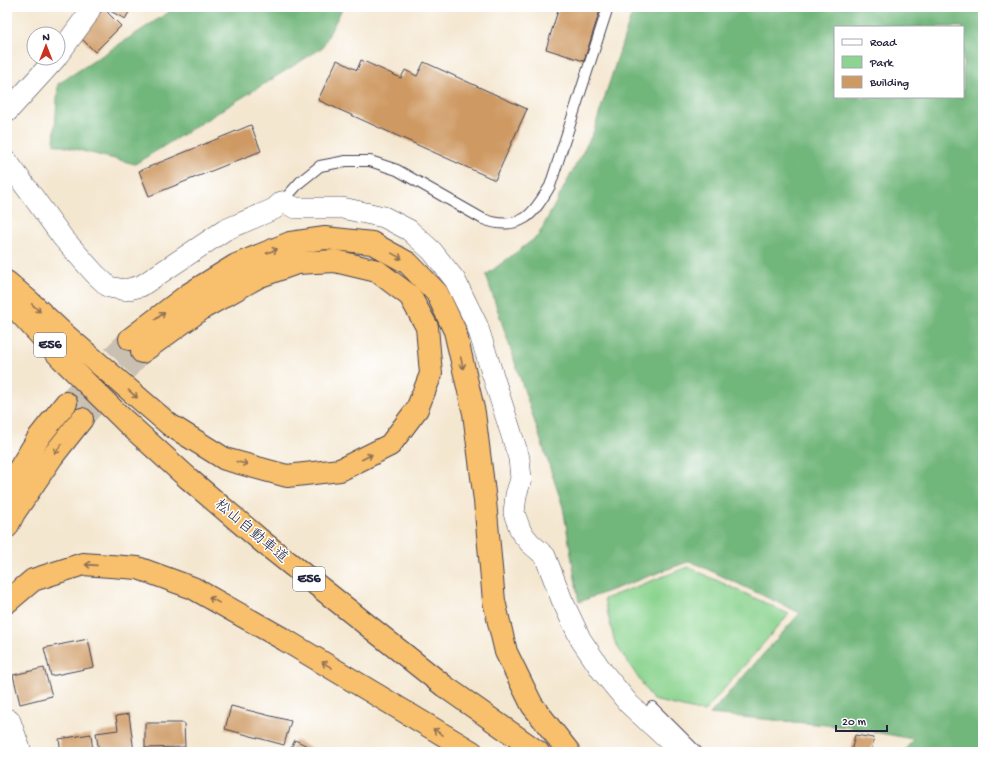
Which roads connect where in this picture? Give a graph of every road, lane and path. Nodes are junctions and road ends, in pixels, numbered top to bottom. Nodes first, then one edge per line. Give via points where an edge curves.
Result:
1 (91, 7) edge
2 (608, 7) edge
3 (66, 44) edge
4 (49, 66) edge
5 (7, 112) edge
6 (7, 161) edge
7 (282, 202) junction
8 (7, 282) edge
9 (7, 300) edge
10 (66, 403) tunnel mouth
11 (82, 418) tunnel mouth
12 (7, 489) edge
13 (7, 527) edge
14 (7, 602) edge
15 (652, 707) dead end
16 (7, 720) edge
17 (21, 752) edge
18 (472, 752) edge
19 (538, 752) edge
20 (569, 752) edge
21 (681, 752) edge
22 (697, 752) edge

1 - 3 street
2 - 7 lane via 550,186 526,218 510,223 494,223 483,219 396,170 370,161 346,161 320,166 300,182
4 - 5 street
6 - 7 street via 63,238 95,274 109,287 125,290 141,286 225,230 274,209
7 - 21 street via 296,208 342,208 384,217 409,230 432,251 455,280 477,325 519,458 521,479 514,513 521,532 545,556 581,640 602,671 629,704
8 -> 20 highway via 170,425 225,459 287,476 340,470 390,445 417,409 431,374 427,327 410,296 377,271 335,261 297,263 258,277 136,346 189,294 236,265 290,244 325,238 372,243 408,263 437,293 455,331 474,413 494,601 506,652 532,705
9 - 19 highway, 松山自動車道 / E56 via 124,421 264,543 444,686
10 - 12 highway via 39,438
11 -> 13 highway via 48,463
18 -> 14 highway via 193,588 138,568 83,564 33,580
15 - 22 lane
16 - 17 street via 10,721

